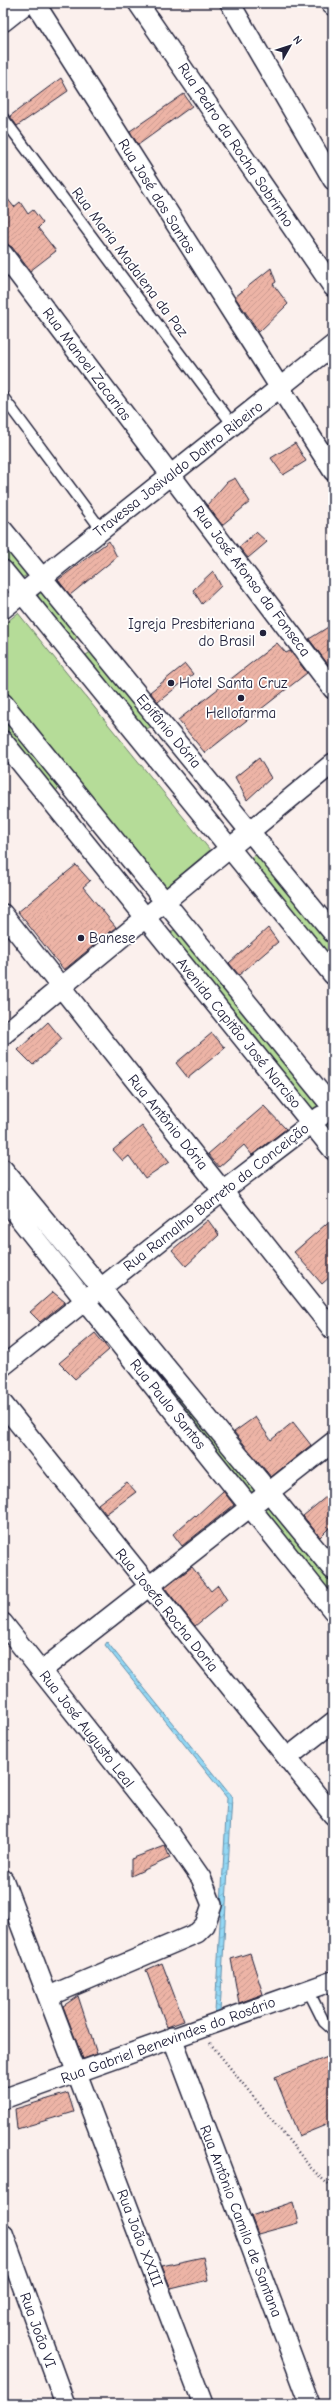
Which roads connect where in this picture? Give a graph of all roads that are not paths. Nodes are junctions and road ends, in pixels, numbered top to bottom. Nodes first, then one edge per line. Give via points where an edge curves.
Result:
1 (27, 3) edge
2 (35, 3) edge
3 (138, 3) edge
4 (230, 3) edge
5 (3, 22) edge
6 (3, 118) edge
7 (333, 180) edge
8 (3, 254) edge
9 (333, 287) edge
10 (333, 345) edge
11 (280, 389) junction
12 (3, 397) edge
13 (233, 425) junction
14 (333, 471) edge
15 (171, 474) junction
16 (101, 529) junction
17 (3, 530) edge
18 (3, 570) edge
19 (42, 578) junction
20 (22, 594) junction
21 (3, 609) edge
22 (91, 638) junction
23 (70, 654) junction
24 (333, 689) edge
25 (4, 705) edge
26 (3, 741) edge
27 (333, 763) edge
28 (250, 832) junction
29 (228, 849) junction
30 (163, 902) junction
31 (3, 914) edge
32 (145, 916) junction
33 (333, 933) edge
34 (333, 975) edge
35 (60, 988) junction
36 (3, 1036) edge
37 (333, 1107) edge
38 (311, 1123) junction
39 (333, 1150) edge
40 (3, 1169) edge
41 (223, 1191) junction
42 (3, 1198) edge
43 (101, 1287) junction
44 (85, 1300) junction
45 (333, 1330) edge
46 (3, 1366) edge
47 (3, 1404) edge
48 (333, 1442) edge
49 (269, 1491) junction
50 (250, 1507) junction
51 (333, 1570) edge
52 (148, 1588) junction
53 (333, 1610) edge
54 (3, 1623) edge
55 (41, 1671) junction
56 (333, 1722) edge
57 (287, 1758) junction
58 (333, 1815) edge
59 (3, 1879) edge
60 (333, 1981) edge
61 (308, 1990) junction
62 (49, 1996) junction
63 (333, 2030) edge
64 (172, 2037) junction
65 (78, 2072) junction
66 (3, 2100) edge
67 (3, 2233) edge
68 (65, 2404) edge
69 (203, 2404) edge
70 (310, 2404) edge

1 - 5 street
2 - 11 street, Rua José dos Santos
3 - 9 street, Rua Pedro da Rocha Sobrinho
4 - 7 street
6 - 13 lane, Rua Maria Madalena da Paz
8 - 15 street, Rua Manoel Zacarias
10 - 11 street, Travessa Josivaldo Daltro Ribeiro
11 - 13 street, Travessa Josivaldo Daltro Ribeiro
11 - 14 street, Rua José dos Santos
12 - 16 lane
13 - 15 street, Travessa Josivaldo Daltro Ribeiro
15 - 16 street, Travessa Josivaldo Daltro Ribeiro
15 - 24 street, Rua José Afonso da Fonseca
16 - 19 street, Travessa Josivaldo Daltro Ribeiro
17 - 19 street, Epifânio Dória
18 - 20 street, Epifânio Dória
19 - 20 street, Travessa Josivaldo Daltro Ribeiro
19 - 22 street, Epifânio Dória
20 - 21 street, Travessa Josivaldo Daltro Ribeiro
20 - 23 street, Epifânio Dória
22 - 23 street
22 - 28 street, Epifânio Dória
23 - 29 street, Epifânio Dória
25 - 30 street, Avenida Capitão José Narciso
26 - 32 street, Avenida Capitão José Narciso
27 - 28 street
28 - 29 street
28 - 33 street, Epifânio Dória
29 - 30 street
29 - 34 street, Epifânio Dória
30 - 32 street
30 - 37 street, Avenida Capitão José Narciso
31 - 35 street, Rua Antônio Dória
32 - 35 street
32 - 38 street, Avenida Capitão José Narciso
35 - 36 street
35 - 41 street, Rua Antônio Dória
37 - 38 street, Rua Ramalho Barreto da Conceição
38 - 39 street, Avenida Capitão José Narciso
38 - 41 street, Rua Ramalho Barreto da Conceição
40 - 43 street, Rua Paulo Santos
41 - 43 street, Rua Ramalho Barreto da Conceição
41 - 45 street, Rua Antônio Dória
42 - 44 street, Rua Paulo Santos
43 - 44 street, Rua Ramalho Barreto da Conceição
43 - 49 street, Rua Paulo Santos
44 - 46 street, Rua Ramalho Barreto da Conceição
44 - 50 street, Rua Paulo Santos
47 - 52 street, Rua Josefa Rocha Doria
48 - 49 street
49 - 50 street
49 - 51 street, Rua Paulo Santos
50 - 52 street
50 - 53 street, Rua Paulo Santos
52 - 55 street
52 - 57 street, Rua Josefa Rocha Doria
54 - 55 street, Rua José Augusto Leal
55 - 62 street, Rua José Augusto Leal via 170,1835 201,1878 212,1905 206,1925 197,1933
56 - 57 street
57 - 58 street, Rua Josefa Rocha Doria
59 - 62 street, Rua João XXIII
60 - 61 street, Rua Gabriel Benevindes do Rosário
61 - 63 lane via 324,2022
61 - 64 street, Rua Gabriel Benevindes do Rosário
62 - 65 street, Rua João XXIII
64 - 65 street, Rua Gabriel Benevindes do Rosário
64 - 70 street, Rua Antônio Camilo de Santana
65 - 66 street, Rua Gabriel Benevindes do Rosário
65 - 69 street, Rua João XXIII
67 - 68 street, Rua João VI

